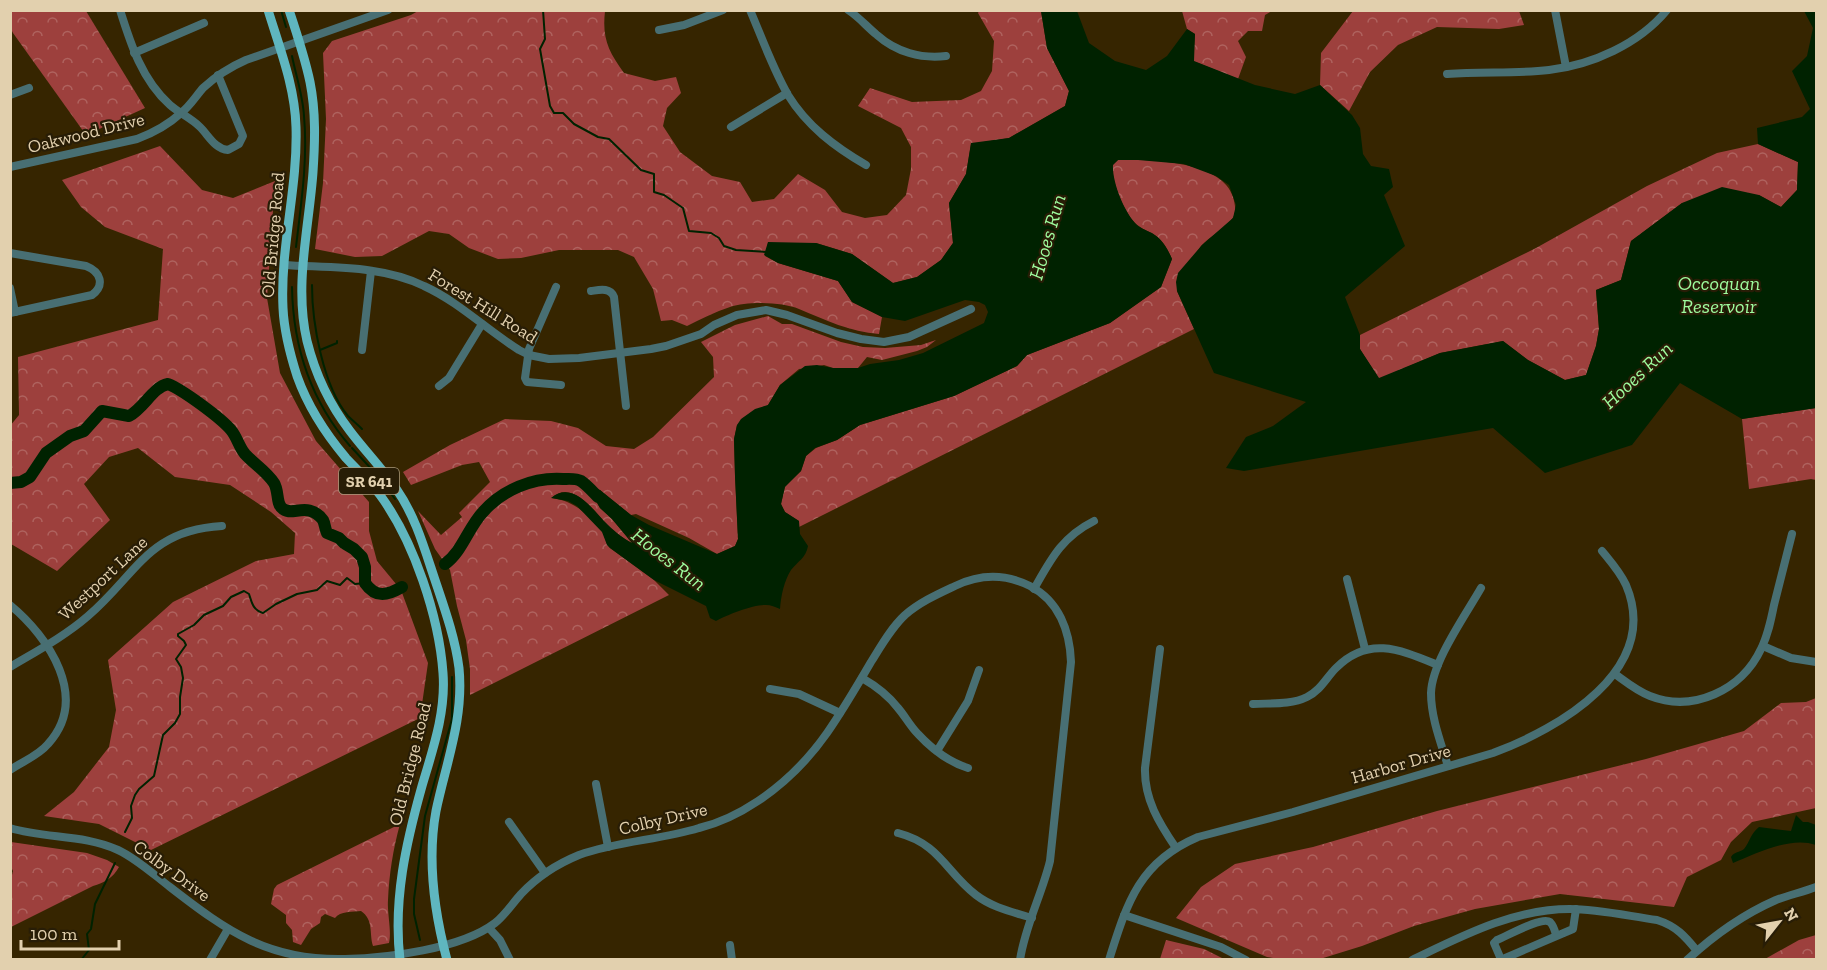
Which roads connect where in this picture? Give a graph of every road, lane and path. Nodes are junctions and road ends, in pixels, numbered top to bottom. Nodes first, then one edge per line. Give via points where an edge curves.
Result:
1 (120, 10) edge
2 (268, 10) edge
3 (289, 10) edge
4 (388, 10) edge
5 (723, 10) edge
6 (750, 10) edge
7 (849, 10) edge
8 (1555, 10) edge
9 (1667, 10) edge
10 (860, 14) edge
11 (204, 23) dead end
12 (659, 30) dead end
13 (299, 42) junction
14 (280, 48) junction
15 (134, 53) junction
16 (946, 56) dead end
17 (1566, 67) junction
18 (1447, 74) dead end
19 (218, 75) junction
20 (29, 88) dead end
21 (787, 93) junction
22 (10, 95) edge
23 (182, 112) junction
24 (731, 127) dead end
25 (866, 165) dead end
26 (10, 167) edge
27 (10, 253) edge
28 (284, 265) junction
29 (303, 266) junction
30 (371, 271) junction
31 (556, 287) dead end
32 (10, 288) edge
33 (591, 291) dead end
34 (971, 309) dead end
35 (13, 312) edge
36 (482, 324) junction
37 (362, 350) dead end
38 (620, 353) junction
39 (528, 355) junction
40 (561, 385) dead end
41 (439, 386) dead end
42 (626, 406) dead end
43 (1094, 521) dead end
44 (222, 526) dead end
45 (1792, 534) dead end
46 (1602, 551) dead end
47 (1347, 579) dead end
48 (1481, 588) dead end
49 (1034, 589) junction
50 (10, 605) edge
51 (47, 645) junction
52 (1763, 646) junction
53 (1160, 649) dead end
54 (1365, 649) junction
55 (1816, 662) edge
56 (1438, 665) junction
57 (10, 668) edge
58 (980, 670) dead end
59 (1615, 675) junction
60 (862, 678) junction
61 (770, 689) dead end
62 (1253, 704) dead end
63 (840, 713) junction
64 (937, 751) junction
65 (1448, 766) junction
66 (968, 768) dead end
67 (10, 770) edge
68 (596, 784) dead end
69 (509, 822) dead end
70 (10, 828) edge
71 (898, 833) dead end
72 (608, 847) junction
73 (1176, 848) junction
74 (545, 873) junction
75 (1816, 887) edge
76 (1576, 909) junction
77 (1124, 915) junction
78 (1032, 918) junction
79 (489, 928) junction
80 (228, 929) junction
81 (1556, 935) junction
82 (443, 945) junction
83 (730, 945) dead end
84 (1697, 951) junction
85 (400, 957) edge
86 (210, 960) edge
87 (447, 960) edge
88 (510, 960) edge
89 (732, 960) edge
90 (1020, 960) edge
91 (1109, 960) edge
92 (1246, 960) edge
93 (1412, 960) edge
94 (1687, 960) edge

1 - 15 street
2 - 14 main road, Old Bridge Road / SR 641
3 - 13 main road, Old Bridge Road / SR 641
4 - 13 street, Oakwood Drive
5 - 12 street
6 - 21 street
7 - 10 street
8 - 17 street
9 - 17 street via 1623,46
10 - 16 street via 876,34 895,48 928,57
11 - 15 street
13 - 14 street, Oakwood Drive
13 - 29 main road, Old Bridge Road / SR 641 via 315,120
14 - 19 street, Oakwood Drive
14 - 28 main road, Old Bridge Road / SR 641 via 296,126
15 - 23 street via 149,82
17 - 18 street via 1533,72
19 - 23 street, Oakwood Drive
19 - 23 street via 243,136 236,147 228,150 217,146
20 - 22 street
21 - 24 street
21 - 25 street via 820,133
23 - 26 street, Oakwood Drive via 137,139
27 - 35 street via 86,266 100,279 99,288 92,295
28 - 29 street, Forest Hill Road
28 - 85 main road, Old Bridge Road / SR 641 via 284,325 298,378 329,436 375,488 398,523 421,580 440,644 443,699 403,864
29 - 30 street, Forest Hill Road
29 - 82 main road, Old Bridge Road / SR 641 via 304,325 317,373 342,420 410,511 454,643 460,679 458,715 432,847 434,894
30 - 36 street, Forest Hill Road via 423,285
30 - 37 street
31 - 39 street
32 - 35 street
33 - 38 street via 613,293
34 - 38 street, Forest Hill Road via 909,337 884,342 837,333 778,312 755,311 666,346
36 - 39 street, Forest Hill Road
36 - 41 street via 449,378
38 - 39 street, Forest Hill Road via 549,359
38 - 42 street
39 - 40 street via 527,382
43 - 49 street via 1078,529 1058,549
44 - 51 street, Westport Lane via 180,534 157,546 100,606
45 - 52 street
46 - 59 street, Harbor Drive via 1621,576 1632,609 1630,643
47 - 54 street
48 - 56 street
49 - 60 street, Colby Drive via 1007,578 985,577 926,600 896,624
49 - 78 street, Colby Drive via 1061,618 1069,639 1071,662 1050,861
50 - 51 street
51 - 57 street, Westport Lane
51 - 67 street via 64,685 63,717 48,744
52 - 55 street via 1791,658
52 - 59 street via 1737,681 1698,700 1662,699
53 - 73 street via 1145,784 1151,808
54 - 56 street via 1394,648
54 - 62 street via 1344,661 1320,688 1305,698
56 - 65 street via 1431,695
58 - 64 street via 968,701
59 - 65 street, Harbor Drive via 1549,728 1512,746
60 - 63 street, Colby Drive
60 - 64 street via 882,691
61 - 63 street via 799,694
63 - 72 street, Colby Drive via 799,768 741,811 699,829
64 - 66 street
65 - 73 street, Harbor Drive via 1198,837
68 - 72 street
69 - 74 street
70 - 80 street, Colby Drive via 92,840 119,851
71 - 78 street via 934,851 984,901
72 - 74 street, Colby Drive via 576,856
73 - 77 street, Harbor Drive via 1142,880
74 - 79 street, Colby Drive
75 - 84 street via 1755,911
76 - 81 street via 1573,929
76 - 84 street via 1667,923
76 - 93 street via 1536,912 1496,923
77 - 91 street, Harbor Drive
77 - 92 street via 1221,947
78 - 90 street, Colby Drive
79 - 82 street, Colby Drive
79 - 88 street
80 - 85 street, Colby Drive via 263,946 307,957
80 - 86 street
81 - 81 street via 1503,959 1494,943 1540,921 1552,924
82 - 85 street, Colby Drive
82 - 87 main road, Old Bridge Road / SR 641
83 - 89 street
84 - 94 street

